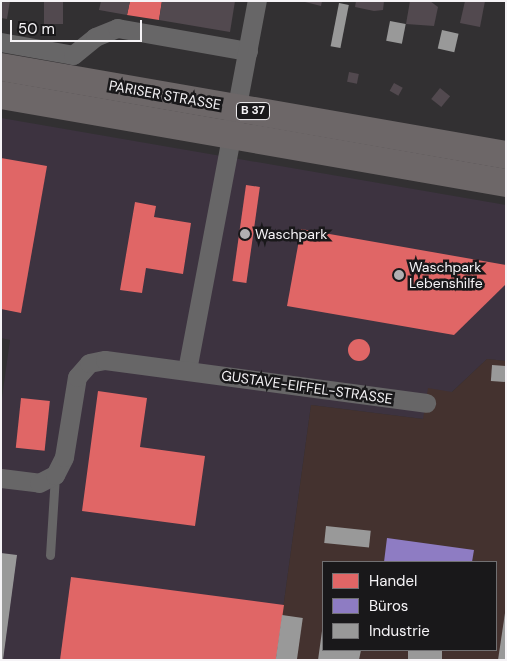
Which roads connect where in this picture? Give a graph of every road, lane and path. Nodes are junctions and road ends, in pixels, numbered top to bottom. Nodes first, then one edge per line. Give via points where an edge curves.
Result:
1 (257, 1) edge
2 (1, 42) edge
3 (248, 51) junction
4 (1, 67) edge
5 (1, 95) edge
6 (239, 108) junction
7 (230, 134) junction
8 (506, 155) edge
9 (506, 182) edge
10 (188, 370) junction
11 (426, 403) dead end
12 (54, 475) junction
13 (1, 478) edge
14 (50, 555) dead end

1 - 3 street
2 - 3 street via 73,55 96,37 116,28
3 - 6 street
4 - 6 main road, PARISER STRASSE / B 37
5 - 7 main road, PARISER STRASSE / B 37
6 - 7 street
6 - 8 main road, PARISER STRASSE / B 37
7 - 9 main road, PARISER STRASSE / B 37
7 - 10 street
10 - 11 street, GUSTAVE-EIFFEL-STRASSE
10 - 12 street, GUSTAVE-EIFFEL-STRASSE via 105,360 89,363 77,377 64,457
12 - 13 street via 39,482
12 - 14 lane

